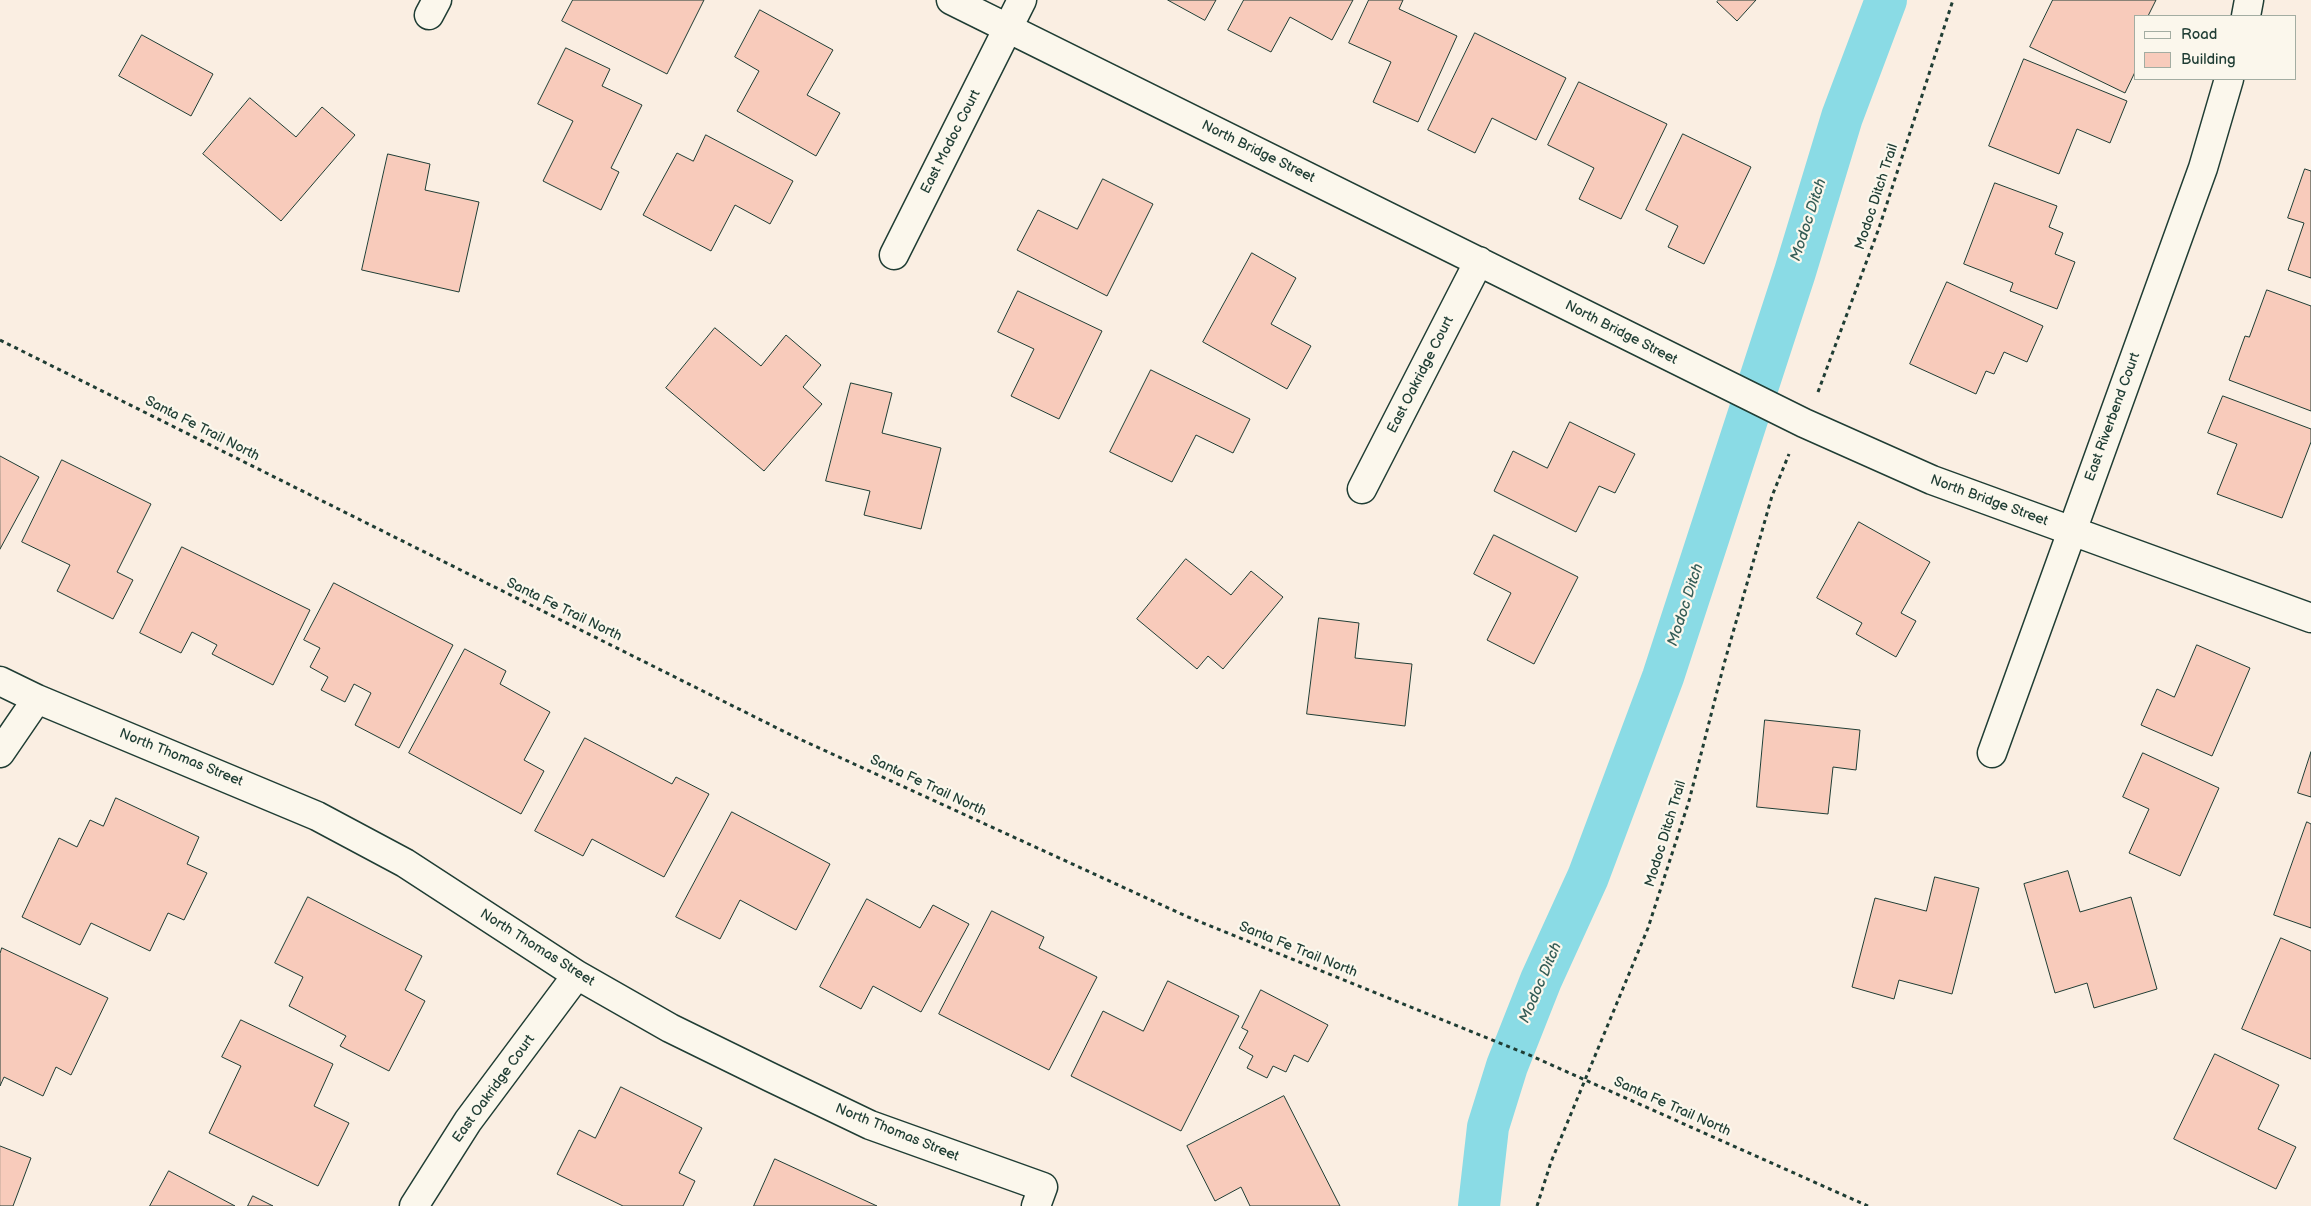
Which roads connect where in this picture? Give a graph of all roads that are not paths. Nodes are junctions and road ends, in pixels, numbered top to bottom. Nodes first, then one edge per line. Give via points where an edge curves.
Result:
1 (952, 0) edge
2 (1022, 0) edge
3 (2249, 0) edge
4 (2246, 15) edge
5 (1008, 29) junction
6 (2229, 80) edge
7 (894, 255) dead end
8 (1479, 261) junction
9 (1362, 489) dead end
10 (2072, 531) junction
11 (2311, 618) edge
12 (0, 681) edge
13 (37, 699) junction
14 (0, 752) edge
15 (1992, 754) dead end
16 (578, 975) junction
17 (1039, 1196) edge
18 (414, 1206) edge

1 - 5 street, North Bridge Street
2 - 5 street, East Modoc Court
3 - 4 street
5 - 7 street, East Modoc Court
5 - 8 street, North Bridge Street
6 - 10 street, East Riverbend Court via 2203,168
8 - 9 street, East Oakridge Court
8 - 10 street, North Bridge Street via 1690,367 1810,411 1932,480
10 - 11 street, North Bridge Street
10 - 15 street, East Riverbend Court
12 - 13 street, North Thomas Street
13 - 14 street
13 - 16 street, North Thomas Street via 317,816 405,864
16 - 17 street, North Thomas Street via 670,1028 870,1125
16 - 18 street, East Oakridge Court via 468,1121

